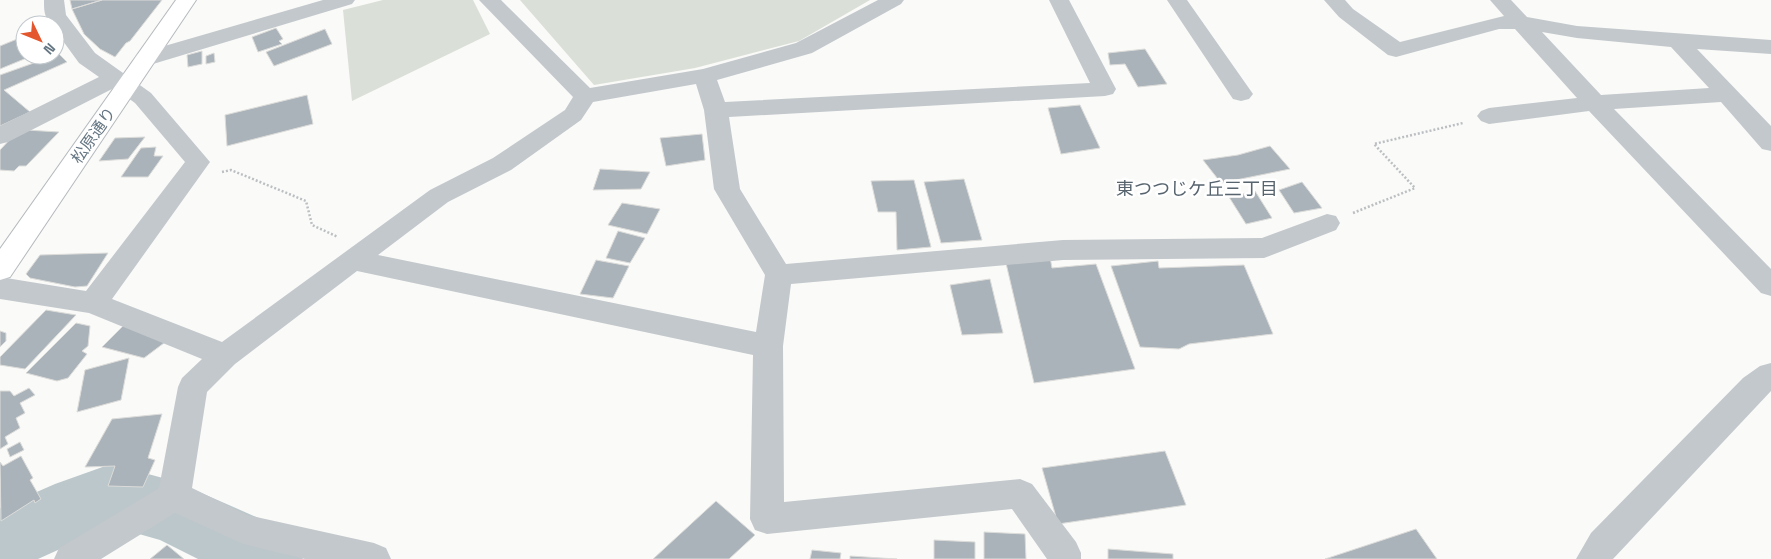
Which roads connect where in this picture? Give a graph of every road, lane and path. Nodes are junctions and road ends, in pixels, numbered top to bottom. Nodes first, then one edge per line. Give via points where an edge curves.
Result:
1 (54, 0) edge
2 (186, 0) edge
3 (345, 0) edge
4 (489, 0) edge
5 (894, 0) edge
6 (1058, 0) edge
7 (1177, 0) edge
8 (1334, 0) edge
9 (1500, 0) edge
10 (1520, 22) junction
11 (1677, 41) junction
12 (1771, 46) edge
13 (145, 59) junction
14 (704, 76) junction
15 (121, 82) junction
16 (1241, 94) dead end
17 (1728, 94) junction
18 (585, 96) junction
19 (1595, 103) junction
20 (716, 110) junction
21 (1489, 116) joint
22 (0, 136) edge
23 (1771, 143) edge
24 (187, 176) junction
25 (1326, 223) joint
26 (359, 255) junction
27 (0, 270) edge
28 (779, 275) junction
29 (1771, 286) edge
30 (0, 288) edge
31 (92, 303) junction
32 (768, 346) junction
33 (225, 356) junction
34 (1771, 375) edge
35 (174, 496) junction
36 (71, 559) edge
37 (374, 559) edge
38 (1064, 559) edge
39 (1593, 559) edge

1 - 15 street via 55,16 87,58
2 - 13 main road, 松原通り
3 - 13 street
4 - 18 street
5 - 14 street via 804,48
6 - 20 street via 1105,90
7 - 16 street via 1236,68
8 - 10 street via 1346,13 1396,50 1498,23
9 - 10 street
10 - 11 street via 1577,32
10 - 19 street
11 - 12 street
11 - 17 street
13 - 15 main road, 松原通り
14 - 18 street
14 - 20 street
15 - 22 street
15 - 24 street via 143,98 198,162
15 - 27 main road, 松原通り
17 - 19 street
17 - 23 street
18 - 26 street via 573,115 502,164 438,196
19 - 21 street
19 - 29 street
20 - 28 street via 727,189
21 - 25 path via 1374,144 1415,188
24 - 26 path via 232,170 306,201 312,225
24 - 31 street
25 - 28 street via 1264,248 1063,250
26 - 32 street
26 - 33 street
28 - 32 street
30 - 31 street
31 - 33 street
32 - 38 street via 767,519 1020,494 1064,553
33 - 35 street via 194,387
34 - 39 street via 1754,387 1603,544
35 - 36 street
35 - 37 street via 244,529

